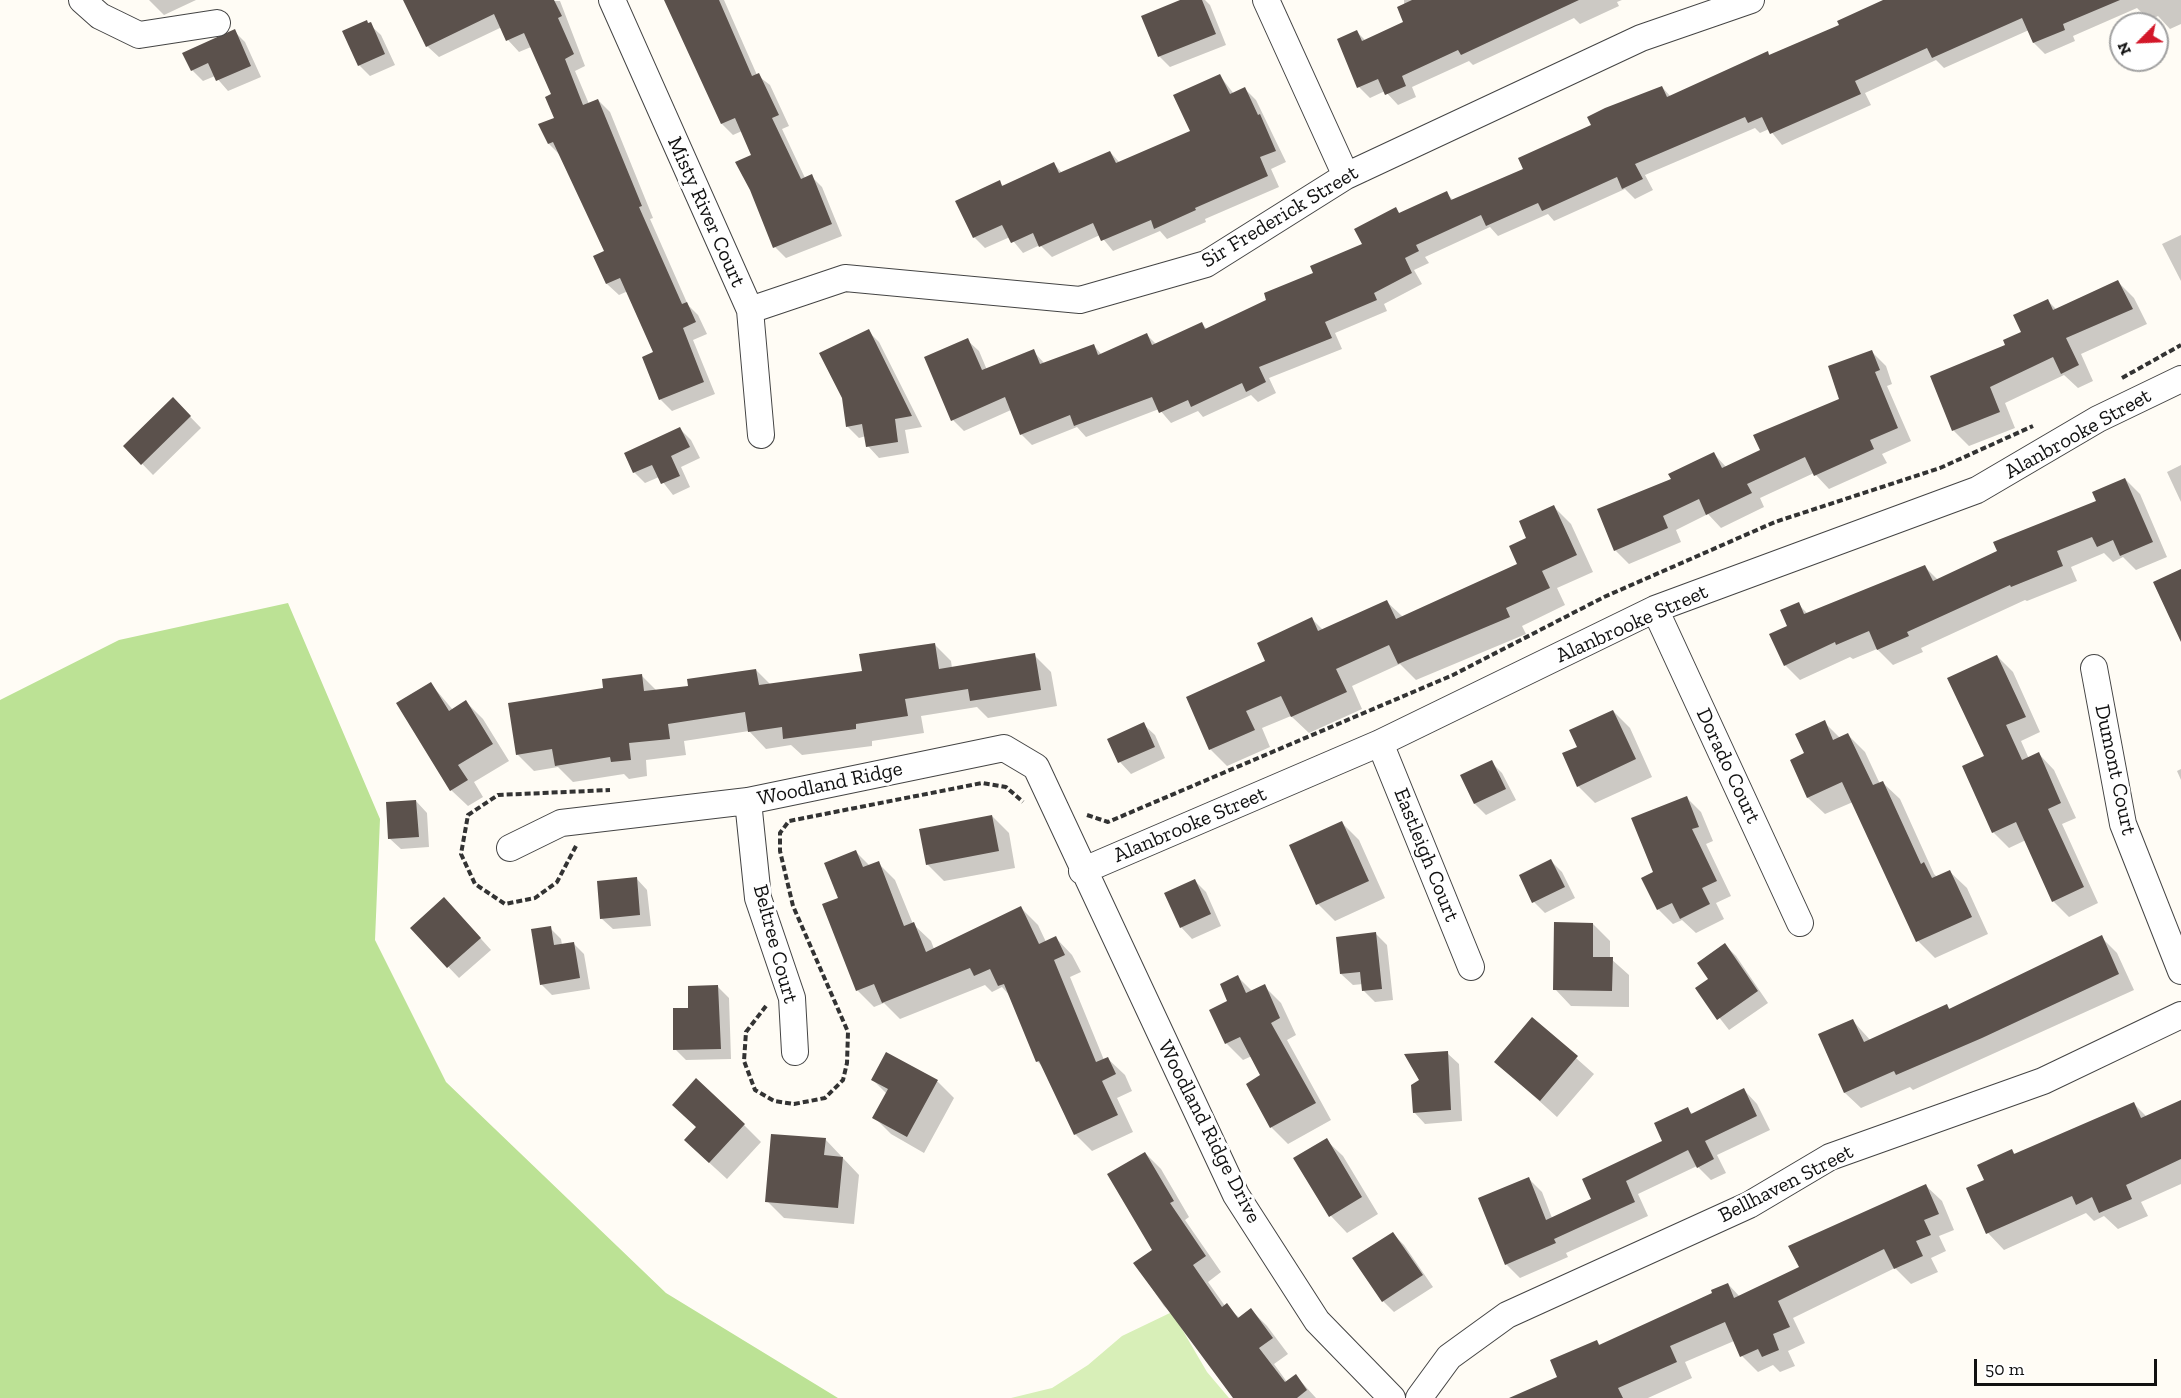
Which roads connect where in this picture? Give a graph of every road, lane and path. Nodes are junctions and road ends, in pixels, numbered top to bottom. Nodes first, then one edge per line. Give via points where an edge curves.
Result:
1 (82, 0) edge
2 (612, 0) edge
3 (1266, 0) edge
4 (1751, 0) edge
5 (217, 23) dead end
6 (1346, 176) junction
7 (750, 310) junction
8 (2181, 345) edge
9 (2181, 379) edge
10 (2118, 381) dead end
11 (2038, 423) dead end
12 (761, 435) dead end
13 (1655, 609) junction
14 (2094, 668) dead end
15 (1380, 742) junction
16 (611, 790) dead end
17 (748, 801) junction
18 (1025, 803) dead end
19 (1084, 808) dead end
20 (587, 845) dead end
21 (510, 848) dead end
22 (1082, 871) junction
23 (1800, 923) dead end
24 (1471, 967) dead end
25 (2181, 970) edge
26 (766, 1002) dead end
27 (2181, 1015) edge
28 (795, 1052) dead end
29 (1392, 1398) edge
30 (1419, 1398) edge

1 - 5 street via 100,16 139,35
2 - 7 street, Misty River Court
3 - 6 street
4 - 6 street, Sir Frederick Street via 1641,38
6 - 7 street, Sir Frederick Street via 1206,264 1080,300 845,278
7 - 12 street, Misty River Court
8 - 10 path
9 - 13 street, Alanbrooke Street via 2098,419 1977,490
11 - 19 path via 1940,468 1775,522 1604,597 1453,675 1108,822 1088,816
13 - 15 street, Alanbrooke Street
13 - 23 street, Dorado Court
14 - 25 street, Dumont Court via 2123,825
15 - 22 street, Alanbrooke Street
15 - 24 street, Eastleigh Court
16 - 20 path via 498,795 468,815 461,854 474,884 505,904 535,898 557,882 576,846
17 - 21 street, Woodland Ridge via 561,823
17 - 22 street, Woodland Ridge via 1004,748 1036,767
17 - 28 street, Beltree Court via 758,898 792,998
18 - 26 path via 1006,787 982,783 789,821 780,833 780,851 793,906 848,1032 843,1080 825,1098 794,1104 774,1101 755,1090 744,1060 746,1032 765,1010
22 - 29 street, Woodland Ridge Drive via 1236,1195 1317,1321
27 - 30 street, Bellhaven Street via 2043,1081 1830,1156 1749,1206 1507,1315 1449,1357

